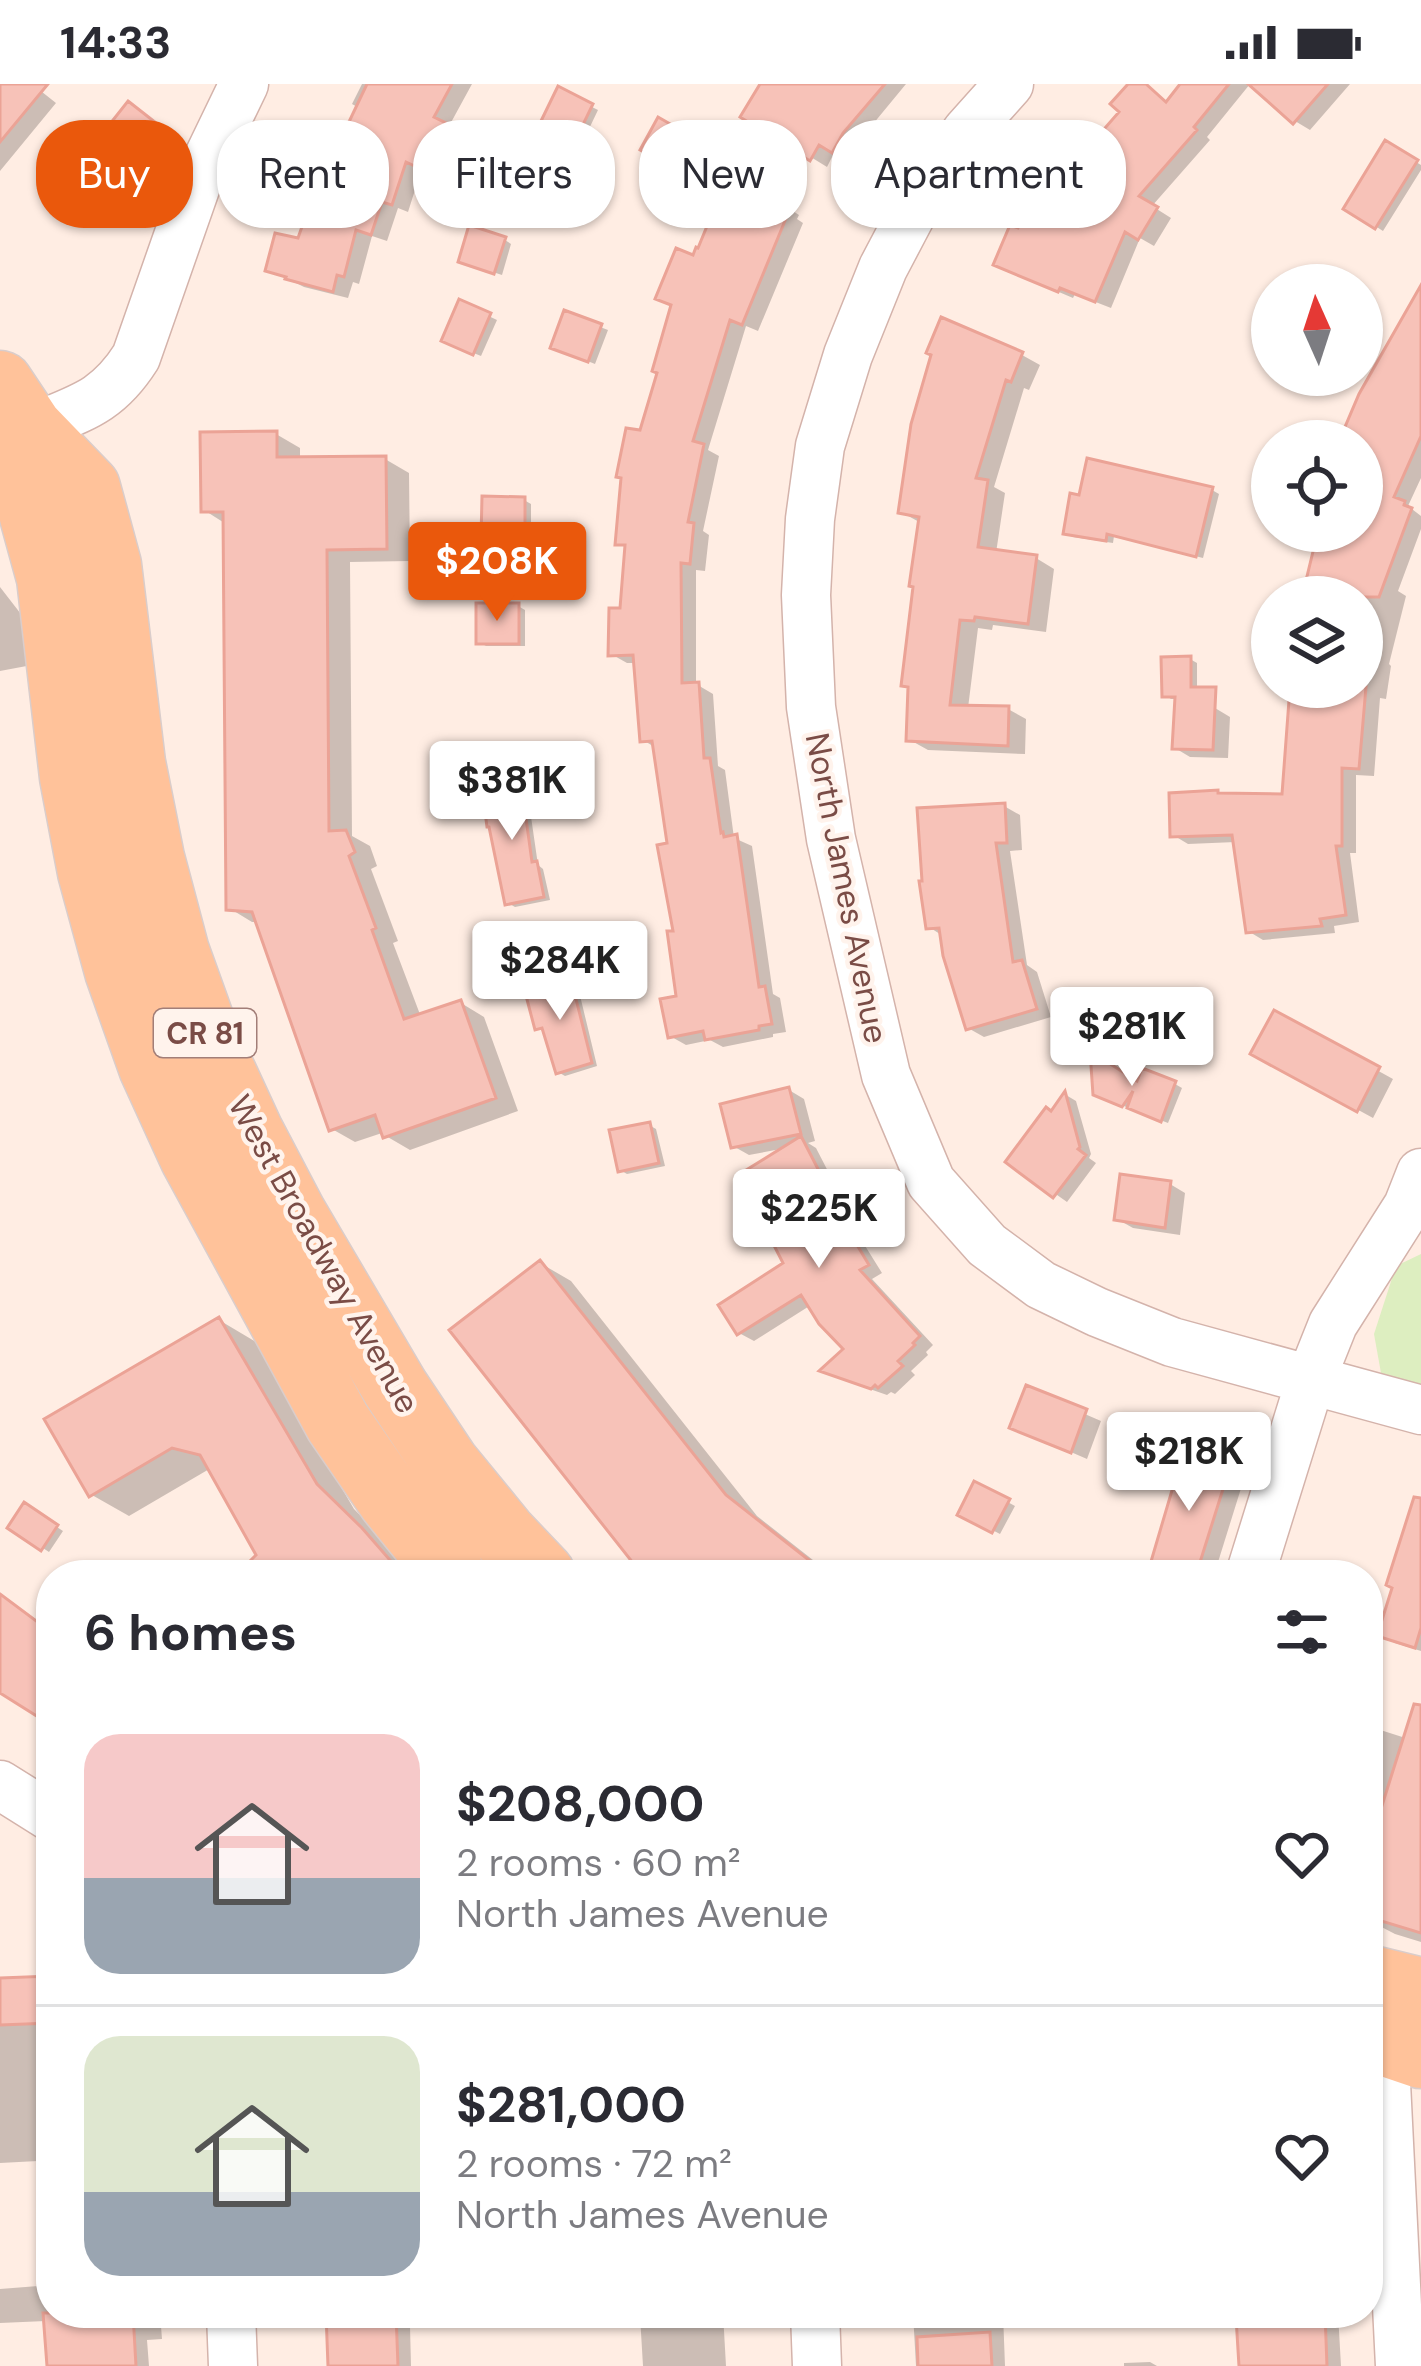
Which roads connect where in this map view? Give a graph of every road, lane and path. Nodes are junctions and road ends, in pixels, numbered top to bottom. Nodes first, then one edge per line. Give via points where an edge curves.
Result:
1 (244, 84) edge
2 (1009, 84) edge
3 (15, 406) edge
4 (1417, 1196) edge
5 (1311, 1379) junction
6 (1421, 1410) edge
7 (440, 1560) edge
8 (528, 1560) edge
9 (1255, 1560) edge
10 (0, 1785) edge
11 (36, 1808) edge
12 (1383, 2003) edge
13 (1401, 2033) edge
14 (232, 2328) edge
15 (816, 2328) edge
16 (233, 2366) edge
17 (817, 2366) edge
18 (1400, 2366) edge

1 - 3 street via 199,177 122,379 103,398
2 - 5 street, North James Avenue via 924,190 883,268 820,446 806,596 811,707 875,1038 932,1182 987,1245 1041,1285 1097,1312 1172,1342
3 - 7 main road, West Broadway Avenue / CR 81 via 50,578 83,834 145,1048 193,1157 338,1423
3 - 8 main road, West Broadway Avenue / CR 81 via 87,488 108,565 151,858 208,1041 293,1214 396,1389 446,1464
4 - 5 street via 1333,1324
5 - 6 street, North James Avenue
5 - 9 street
10 - 11 street
12 - 13 main road
13 - 18 street via 1386,2083
14 - 16 street
15 - 17 street

